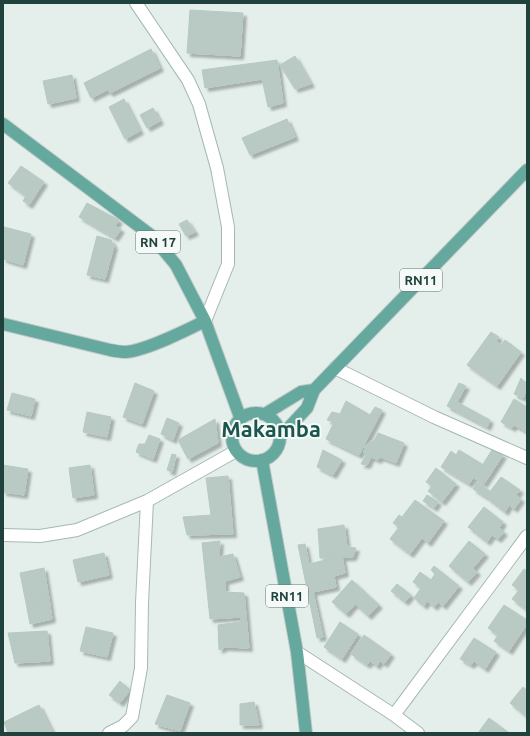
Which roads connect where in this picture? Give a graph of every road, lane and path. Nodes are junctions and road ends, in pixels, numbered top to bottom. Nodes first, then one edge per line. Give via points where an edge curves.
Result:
1 (136, 3) edge
2 (3, 124) edge
3 (527, 170) edge
4 (205, 321) junction
5 (3, 324) edge
6 (335, 368) junction
7 (314, 390) junction
8 (264, 414) junction
9 (240, 418) junction
10 (280, 437) junction
11 (236, 451) junction
12 (527, 458) edge
13 (262, 460) junction
14 (147, 501) junction
15 (3, 535) edge
16 (527, 536) edge
17 (297, 652) junction
18 (394, 715) junction
19 (109, 733) edge
20 (306, 733) edge
21 (418, 733) edge

1 - 4 street via 188,80 199,104 217,168 228,227 228,264
2 - 4 main road, RN 17 via 152,236 176,265
3 - 6 main road, RN11
4 - 5 main road via 141,349 126,352
4 - 9 main road, RN 17
6 - 7 main road, RN11
6 - 12 street via 434,417
7 - 8 main road via 301,392
7 - 10 main road, RN11 via 307,408
8 - 9 main road via 253,413
8 - 10 main road via 273,420
9 - 11 main road via 234,426 231,439
10 - 13 main road, RN11 via 271,455
11 - 13 main road via 243,458 252,461
11 - 14 street
13 - 17 main road, RN11
14 - 15 street via 78,530 40,536
14 - 19 street via 141,668 132,718
16 - 18 street
17 - 18 street
17 - 20 main road, RN11
18 - 21 street

